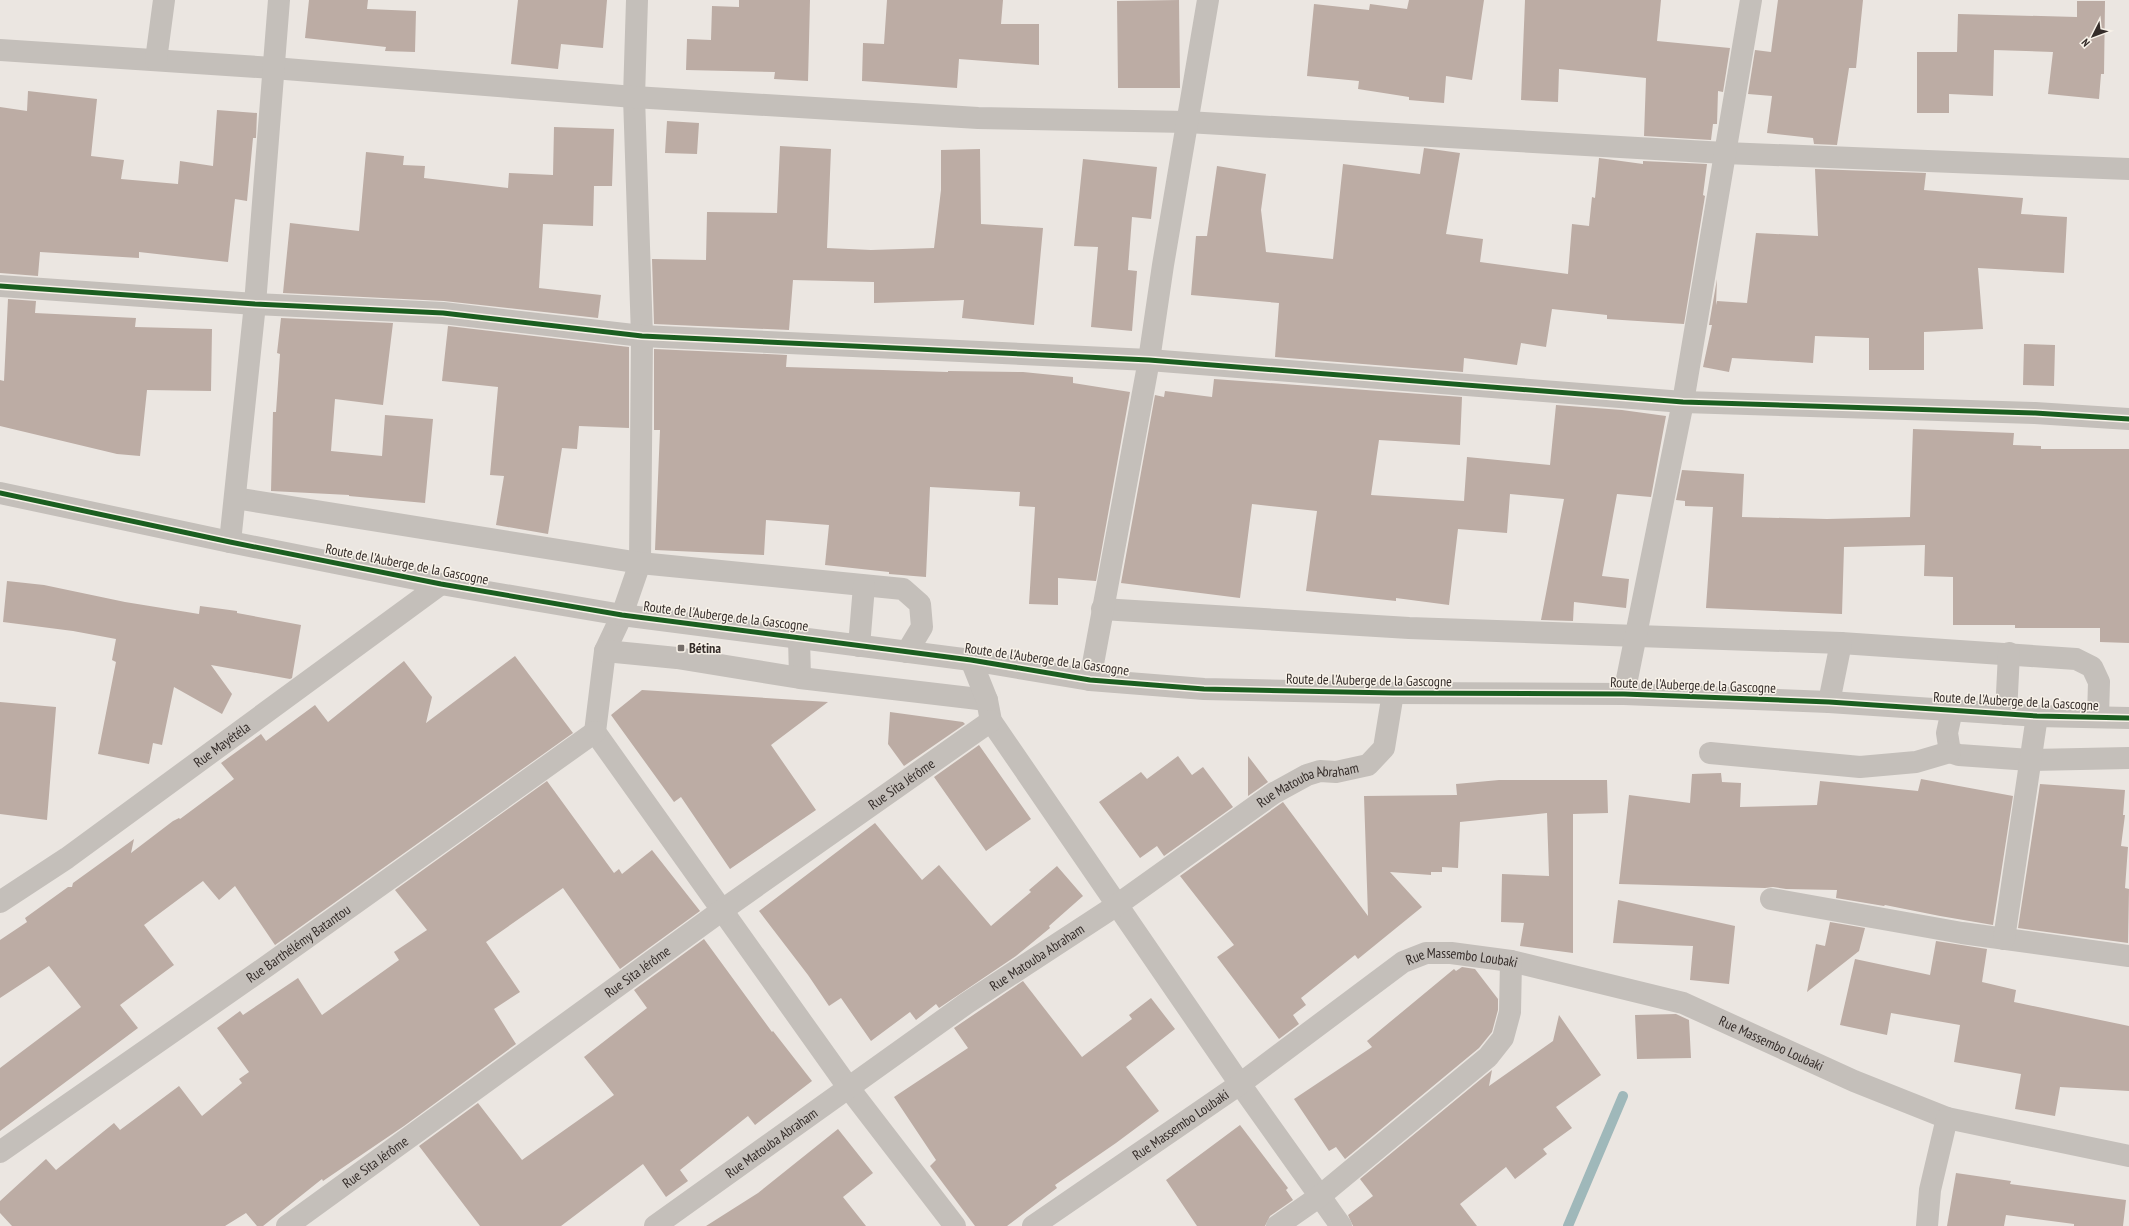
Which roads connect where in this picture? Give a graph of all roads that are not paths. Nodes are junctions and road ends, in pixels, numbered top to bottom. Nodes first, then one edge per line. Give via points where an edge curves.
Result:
1 (164, 0) edge
2 (279, 0) edge
3 (637, 0) edge
4 (1208, 0) edge
5 (1751, 0) edge
6 (0, 50) edge
7 (156, 60) junction
8 (272, 68) junction
9 (634, 97) junction
10 (1187, 122) junction
11 (1725, 153) junction
12 (2129, 169) edge
13 (0, 286) edge
14 (255, 304) junction
15 (642, 336) junction
16 (1149, 360) junction
17 (1683, 402) junction
18 (2129, 419) edge
19 (0, 493) edge
20 (235, 498) junction
21 (230, 542) junction
22 (640, 563) junction
23 (441, 584) junction
24 (864, 586) junction
25 (1102, 609) junction
26 (622, 615) junction
27 (1636, 635) junction
28 (799, 638) junction
29 (1841, 643) junction
30 (859, 646) junction
31 (605, 650) junction
32 (907, 652) junction
33 (2009, 653) junction
34 (971, 660) junction
35 (800, 678) junction
36 (1090, 680) junction
37 (1393, 693) junction
38 (1624, 694) junction
39 (987, 700) junction
40 (1829, 702) junction
41 (1952, 710) junction
42 (2006, 714) junction
43 (2037, 716) junction
44 (2098, 717) junction
45 (2129, 718) edge
46 (991, 721) junction
47 (595, 732) junction
48 (1950, 752) junction
49 (1710, 753) dead end
50 (2129, 758) edge
51 (2030, 760) junction
52 (1771, 899) dead end
53 (0, 902) edge
54 (1117, 905) junction
55 (721, 910) junction
56 (2004, 939) junction
57 (2129, 956) edge
58 (1511, 961) junction
59 (1240, 1084) junction
60 (848, 1087) junction
61 (1946, 1118) junction
62 (0, 1152) edge
63 (2129, 1156) edge
64 (1320, 1196) junction
65 (287, 1226) edge
66 (655, 1226) edge
67 (955, 1226) edge
68 (1033, 1226) edge
69 (1277, 1226) edge
70 (1341, 1226) edge
71 (1927, 1226) edge

1 - 7 street
2 - 8 street
3 - 9 street
4 - 10 street
5 - 11 street
6 - 7 street
7 - 8 street
8 - 9 street
8 - 14 street
9 - 10 street via 978,118
9 - 15 street
10 - 11 street
10 - 16 street
11 - 12 street
11 - 17 street
13 - 14 street
14 - 15 street via 443,313
14 - 20 street
15 - 16 street
15 - 22 street
16 - 17 street
16 - 25 street
17 - 18 street via 2035,413
17 - 27 street
19 - 21 street, Route de l'Auberge de la Gascogne
20 - 21 street
20 - 22 street
21 - 23 street, Route de l'Auberge de la Gascogne
22 - 24 street
22 - 26 street
23 - 26 street, Route de l'Auberge de la Gascogne
23 - 53 street, Rue Mayétéla via 67,858
24 - 30 street
24 - 32 street via 903,589 920,604 922,627
25 - 27 street via 1409,628
25 - 36 street
26 - 28 street, Route de l'Auberge de la Gascogne
26 - 31 street
27 - 29 street
27 - 38 street
28 - 30 street, Route de l'Auberge de la Gascogne
28 - 35 street
29 - 33 street
29 - 40 street
30 - 32 street, Route de l'Auberge de la Gascogne
31 - 35 street via 677,658
31 - 47 street
32 - 34 street, Route de l'Auberge de la Gascogne
33 - 42 street
33 - 44 street via 2076,659 2092,667 2100,682
34 - 36 street, Route de l'Auberge de la Gascogne
34 - 39 street
35 - 39 street
36 - 37 street, Route de l'Auberge de la Gascogne via 1204,689
37 - 38 street, Route de l'Auberge de la Gascogne
37 - 54 street, Rue Matouba Abraham via 1384,748 1368,765 1336,772 1320,771 1307,775 1274,793
38 - 40 street, Route de l'Auberge de la Gascogne
39 - 46 street
40 - 41 street, Route de l'Auberge de la Gascogne
41 - 42 street, Route de l'Auberge de la Gascogne
41 - 48 street via 1947,733
42 - 43 street, Route de l'Auberge de la Gascogne
43 - 44 street, Route de l'Auberge de la Gascogne
43 - 51 street
44 - 45 street, Route de l'Auberge de la Gascogne
46 - 54 street
46 - 55 street, Rue Sita Jérôme
47 - 55 street
47 - 62 street, Rue Barthélémy Batantou via 274,962
48 - 49 street via 1916,762 1860,767
48 - 51 street
50 - 51 street
51 - 56 street
52 - 56 street
54 - 59 street
54 - 60 street, Rue Matouba Abraham via 967,1003
55 - 60 street
55 - 65 street, Rue Sita Jérôme
56 - 57 street
58 - 59 street, Rue Massembo Loubaki via 1451,952 1426,953 1403,962
58 - 61 street, Rue Massembo Loubaki via 1683,1003 1854,1081
58 - 64 street via 1510,1012 1503,1038 1488,1057
59 - 64 street
59 - 68 street, Rue Massembo Loubaki
60 - 66 street, Rue Matouba Abraham
60 - 67 street
61 - 63 street, Rue Massembo Loubaki
61 - 71 street via 1930,1190
64 - 69 street
64 - 70 street

